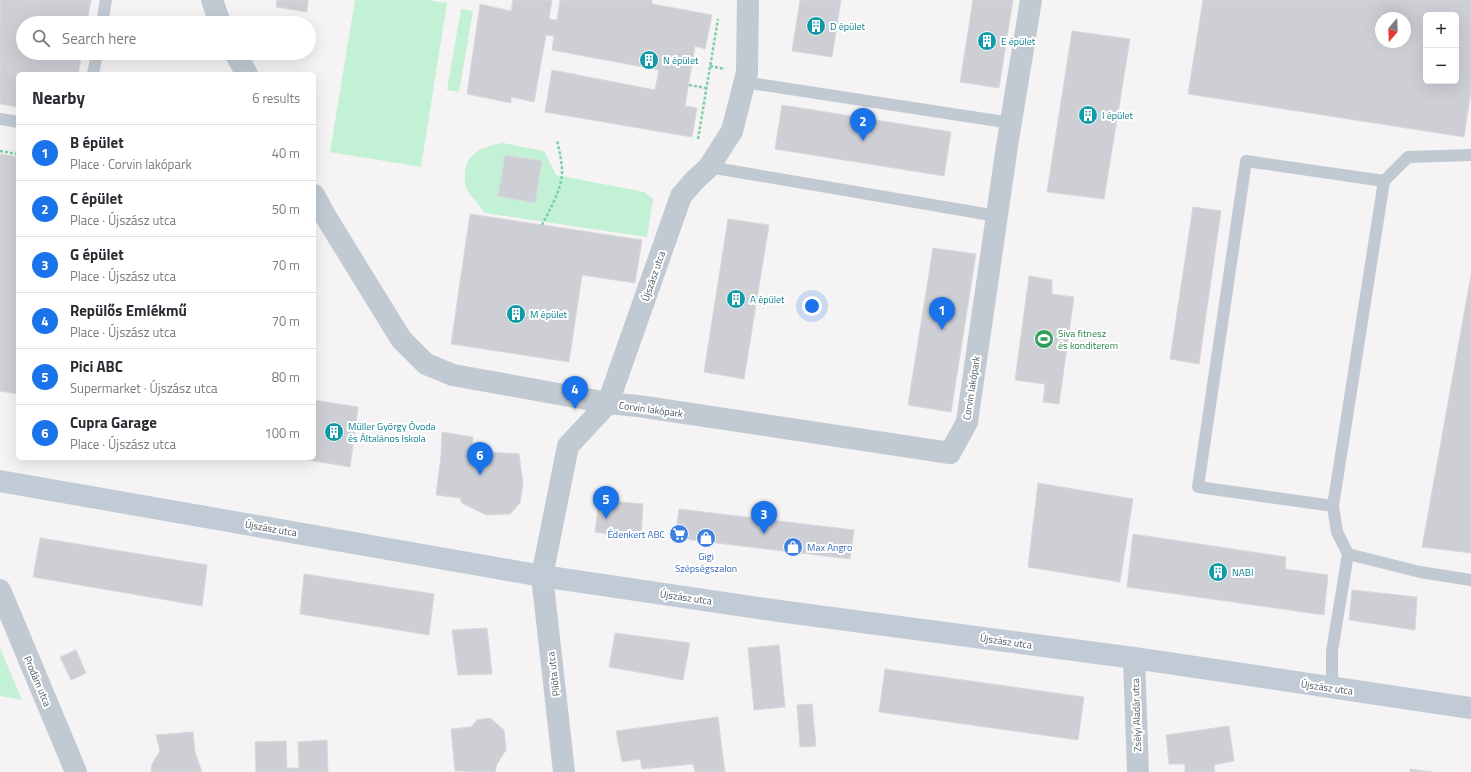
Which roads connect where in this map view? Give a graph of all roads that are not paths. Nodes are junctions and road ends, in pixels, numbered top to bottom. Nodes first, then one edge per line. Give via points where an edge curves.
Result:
1 (106, 0) edge
2 (212, 0) edge
3 (748, 0) edge
4 (1031, 0) edge
5 (103, 16) edge
6 (218, 16) edge
7 (96, 60) edge
8 (239, 60) edge
9 (93, 72) edge
10 (246, 72) edge
11 (744, 82) junction
12 (0, 120) edge
13 (16, 122) edge
14 (1011, 123) junction
15 (1471, 155) edge
16 (709, 167) junction
17 (1384, 181) junction
18 (316, 199) edge
19 (997, 216) junction
20 (608, 403) junction
21 (0, 481) edge
22 (1333, 506) junction
23 (1348, 554) junction
24 (542, 576) junction
25 (1471, 580) edge
26 (0, 590) edge
27 (1134, 658) junction
28 (1332, 688) junction
29 (1471, 708) edge
30 (70, 770) edge
31 (564, 772) edge
32 (1138, 772) edge

1 - 5 lane
2 - 6 street
3 - 11 street, Újszász utca via 747,72
4 - 14 street, Corvin lakópark
7 - 9 lane
8 - 10 street
11 - 14 lane
11 - 16 street, Újszász utca via 732,131
12 - 13 lane
14 - 19 street, Corvin lakópark
15 - 17 lane via 1408,157
16 - 19 lane
16 - 20 street, Újszász utca via 681,196
17 - 22 lane
17 - 22 lane via 1246,161 1198,487
18 - 20 street via 401,339 426,364 453,375
19 - 20 street, Corvin lakópark via 967,422 950,453
20 - 24 street, Újszász utca via 568,446
21 - 24 street, Újszász utca
22 - 23 lane via 1337,532
23 - 25 lane via 1420,572
23 - 28 lane via 1332,651
24 - 27 street, Újszász utca via 779,611
24 - 31 street, Pilóta utca
26 - 30 street, Prodám utca
27 - 28 street, Újszász utca
27 - 32 street, Zsélyi Aladár utca
28 - 29 street, Újszász utca

